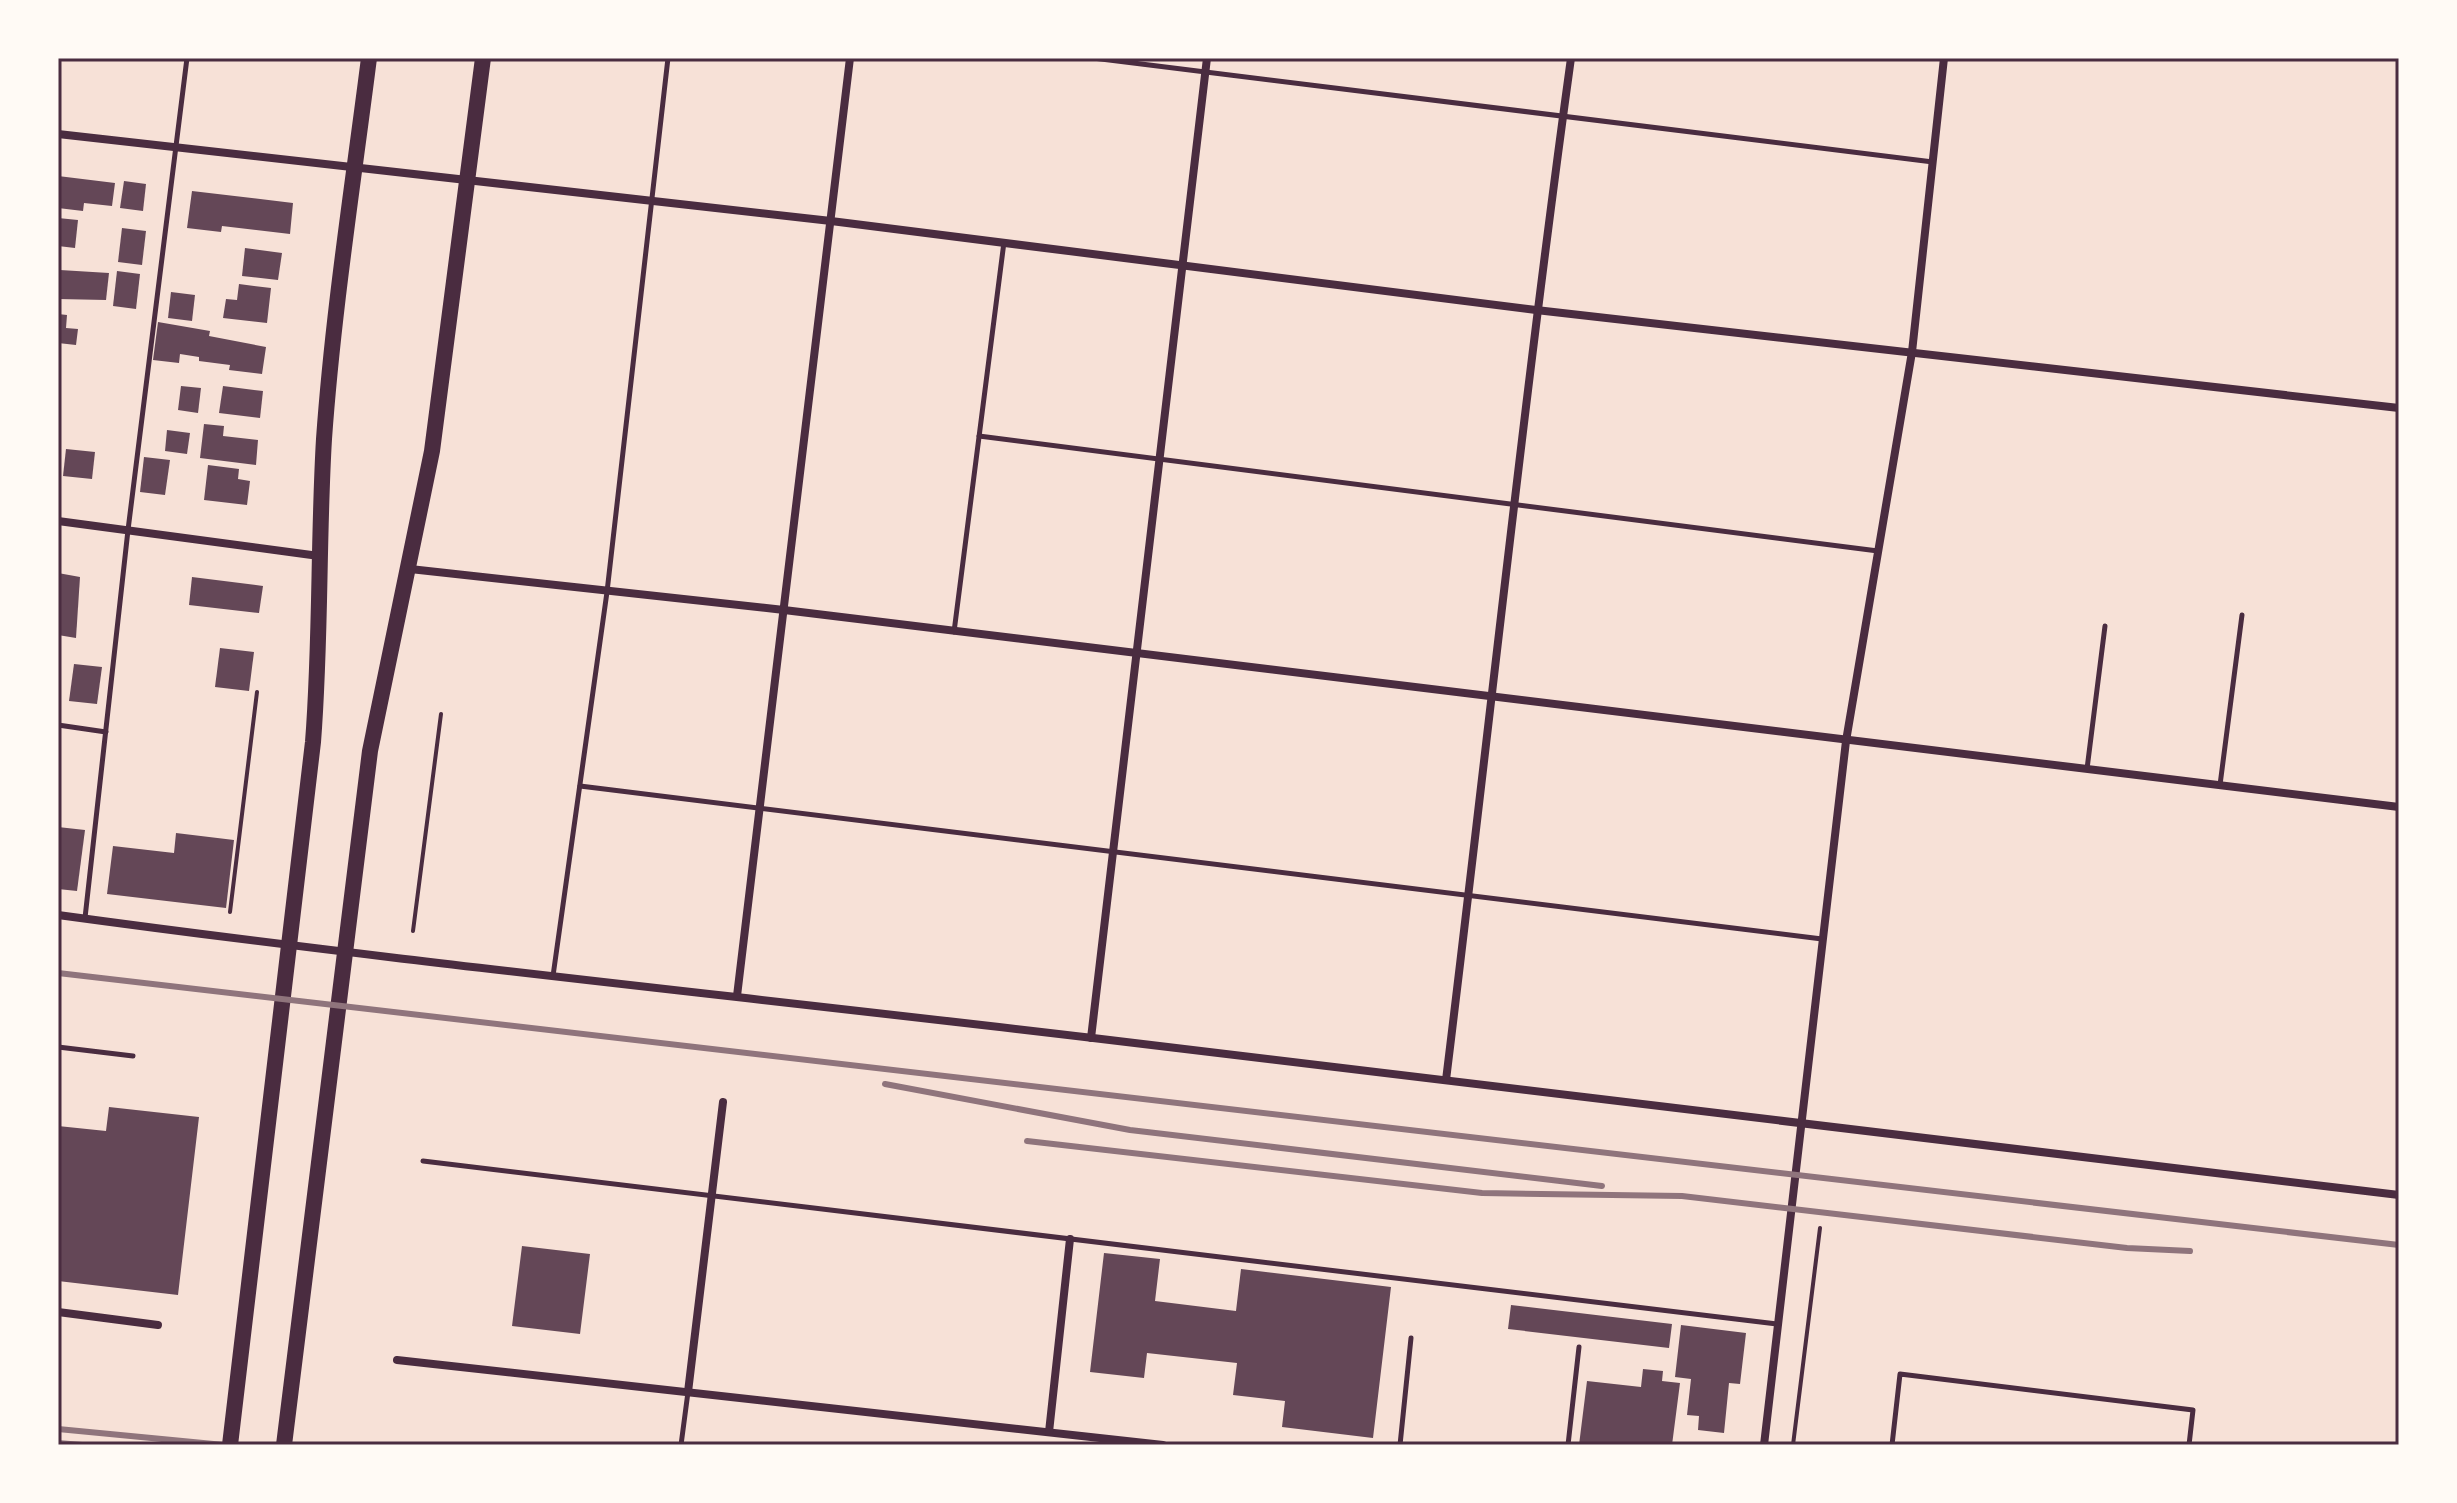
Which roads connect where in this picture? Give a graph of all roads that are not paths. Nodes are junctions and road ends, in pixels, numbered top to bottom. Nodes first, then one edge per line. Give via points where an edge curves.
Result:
1 (187, 58) edge
2 (369, 58) edge
3 (483, 58) edge
4 (668, 58) edge
5 (850, 58) edge
6 (1093, 58) edge
7 (1207, 58) edge
8 (1571, 58) edge
9 (1944, 58) edge
10 (1206, 72) junction
11 (1563, 116) junction
12 (58, 134) edge
13 (175, 147) junction
14 (1933, 162) junction
15 (355, 169) junction
16 (469, 181) junction
17 (653, 201) junction
18 (831, 221) junction
19 (1004, 241) junction
20 (1184, 263) junction
21 (1536, 310) junction
22 (1912, 352) junction
23 (2399, 408) edge
24 (979, 436) junction
25 (1160, 459) junction
26 (1515, 505) junction
27 (58, 521) edge
28 (128, 530) junction
29 (1878, 551) junction
30 (319, 556) junction
31 (410, 569) junction
32 (607, 592) junction
33 (784, 610) junction
34 (2242, 615) dead end
35 (2105, 626) dead end
36 (954, 632) junction
37 (1136, 655) junction
38 (1494, 697) junction
39 (58, 725) edge
40 (106, 732) junction
41 (1846, 741) junction
42 (2087, 770) junction
43 (2220, 785) junction
44 (580, 786) junction
45 (760, 805) junction
46 (2399, 807) edge
47 (1113, 853) junction
48 (1469, 897) junction
49 (58, 915) edge
50 (85, 919) junction
51 (1822, 939) junction
52 (553, 976) junction
53 (737, 996) junction
54 (1091, 1038) junction
55 (58, 1047) edge
56 (133, 1056) dead end
57 (1446, 1080) junction
58 (723, 1102) dead end
59 (1800, 1126) junction
60 (423, 1161) dead end
61 (2399, 1195) edge
62 (711, 1196) junction
63 (1070, 1239) junction
64 (58, 1312) edge
65 (1777, 1324) junction
66 (158, 1325) dead end
67 (1411, 1338) dead end
68 (1579, 1347) dead end
69 (397, 1360) dead end
70 (688, 1392) junction
71 (1049, 1432) junction
72 (230, 1445) edge
73 (284, 1445) edge
74 (681, 1445) edge
75 (1163, 1445) edge
76 (1400, 1445) edge
77 (1568, 1445) edge
78 (1764, 1445) edge
79 (1892, 1445) edge
80 (2189, 1445) edge

1 - 13 lane
2 - 15 main road
3 - 16 main road
4 - 17 lane
5 - 18 street
6 - 10 lane
7 - 10 street
8 - 11 street
9 - 14 street
10 - 11 lane
10 - 20 street
11 - 14 lane
11 - 21 street
12 - 13 street
13 - 15 street
13 - 28 lane
14 - 22 street
15 - 16 street
15 - 30 main road via 324,435
16 - 17 street
16 - 31 main road via 432,451
17 - 18 street
17 - 32 lane
18 - 19 street
18 - 33 street
19 - 20 street
19 - 24 lane
20 - 21 street
20 - 25 street
21 - 22 street
21 - 26 street
22 - 23 street
22 - 29 street
24 - 25 lane
24 - 36 lane
25 - 26 lane
25 - 37 street
26 - 29 lane
26 - 38 street
27 - 28 street
28 - 30 street
28 - 40 lane
29 - 41 street
30 - 72 main road via 313,742
31 - 32 street
31 - 73 main road via 370,751
32 - 33 street
32 - 44 lane
33 - 36 street
33 - 45 street
34 - 43 lane
35 - 42 lane
36 - 37 street
37 - 38 street
37 - 47 street
38 - 41 street
38 - 48 street
39 - 40 lane
40 - 50 lane
41 - 42 street
41 - 51 street
42 - 43 street
43 - 46 street
44 - 45 lane
44 - 52 lane
45 - 47 lane
45 - 53 street
47 - 48 lane
47 - 54 street
48 - 51 lane
48 - 57 street
49 - 50 street
50 - 52 street
51 - 59 street
52 - 53 street
53 - 54 street
54 - 57 street
55 - 56 lane
57 - 59 street
58 - 62 street
59 - 61 street
59 - 65 street
60 - 62 lane
62 - 63 lane
62 - 70 street
63 - 65 lane
63 - 71 street
64 - 66 street
65 - 78 street
67 - 76 lane
68 - 77 lane
69 - 70 street
70 - 71 street
70 - 74 lane
71 - 75 street
79 - 80 lane via 1900,1374 2193,1410

